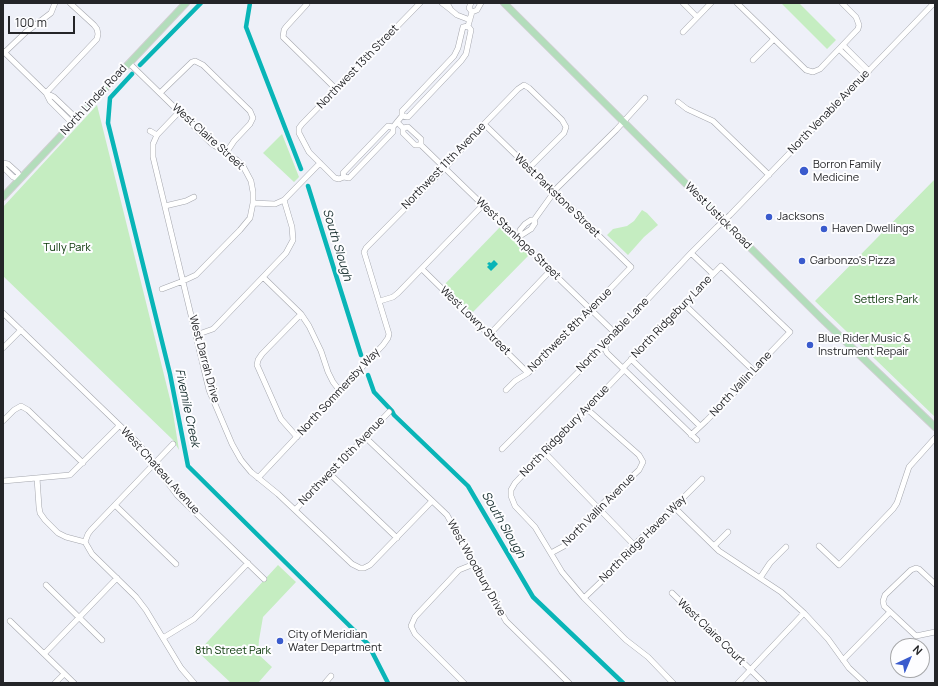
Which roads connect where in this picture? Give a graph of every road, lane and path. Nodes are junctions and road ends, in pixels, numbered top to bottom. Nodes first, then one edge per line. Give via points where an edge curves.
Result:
1 (55, 3) edge
2 (70, 3) edge
3 (186, 3) edge
4 (420, 3) edge
5 (442, 3) edge
6 (447, 3) edge
7 (471, 3) edge
8 (481, 3) edge
9 (504, 3) edge
10 (683, 3) edge
11 (711, 3) edge
12 (738, 3) edge
13 (842, 3) edge
14 (307, 4) dead end
15 (933, 5) edge
16 (451, 10) junction
17 (472, 12) junction
18 (697, 17) junction
19 (469, 23) junction
20 (683, 32) dead end
21 (774, 38) junction
22 (841, 47) junction
23 (4, 52) edge
24 (753, 60) dead end
25 (129, 63) junction
26 (867, 73) junction
27 (336, 89) junction
28 (160, 93) junction
29 (46, 94) junction
30 (645, 98) dead end
31 (678, 102) dead end
32 (180, 112) junction
33 (402, 116) junction
34 (74, 121) junction
35 (397, 122) junction
36 (623, 122) junction
37 (484, 124) junction
38 (393, 127) junction
39 (403, 128) junction
40 (150, 131) dead end
41 (157, 135) junction
42 (421, 145) junction
43 (226, 153) junction
44 (320, 163) junction
45 (3, 164) edge
46 (444, 168) junction
47 (529, 168) junction
48 (769, 175) junction
49 (344, 177) junction
50 (20, 179) junction
51 (554, 192) junction
52 (194, 196) dead end
53 (3, 197) edge
54 (284, 200) junction
55 (253, 203) junction
56 (483, 205) junction
57 (165, 206) junction
58 (534, 220) junction
59 (724, 222) junction
60 (518, 237) junction
61 (366, 248) joint
62 (692, 253) junction
63 (631, 267) joint
64 (422, 269) junction
65 (550, 271) junction
66 (713, 274) junction
67 (263, 277) junction
68 (183, 281) junction
69 (162, 289) dead end
70 (380, 301) junction
71 (684, 304) junction
72 (590, 309) junction
73 (3, 313) edge
74 (301, 314) junction
75 (21, 330) junction
76 (790, 332) joint
77 (196, 334) junction
78 (615, 334) junction
79 (489, 335) junction
80 (606, 344) junction
81 (3, 348) edge
82 (631, 359) junction
83 (623, 369) junction
84 (755, 372) junction
85 (528, 373) junction
86 (506, 390) dead end
87 (340, 391) junction
88 (587, 409) junction
89 (389, 412) dead end
90 (3, 421) edge
91 (119, 426) junction
92 (700, 426) junction
93 (935, 427) edge
94 (691, 435) junction
95 (296, 437) junction
96 (365, 437) junction
97 (935, 438) edge
98 (696, 440) dead end
99 (173, 444) dead end
100 (502, 449) dead end
101 (544, 452) junction
102 (83, 463) junction
103 (153, 464) junction
104 (330, 474) junction
105 (37, 478) junction
106 (258, 478) junction
107 (702, 479) dead end
108 (3, 481) edge
109 (432, 501) junction
110 (115, 505) junction
111 (599, 507) junction
112 (674, 507) junction
113 (295, 510) junction
114 (728, 532) dead end
115 (397, 538) junction
116 (85, 542) junction
117 (634, 544) junction
118 (714, 546) junction
119 (819, 546) dead end
120 (786, 547) dead end
121 (551, 553) junction
122 (248, 563) junction
123 (176, 564) dead end
124 (474, 564) junction
125 (117, 578) junction
126 (760, 578) junction
127 (264, 579) dead end
128 (935, 584) edge
129 (46, 585) dead end
130 (672, 593) dead end
131 (584, 598) junction
132 (890, 612) junction
133 (804, 613) junction
134 (79, 617) junction
135 (10, 621) dead end
136 (935, 632) edge
137 (163, 638) junction
138 (102, 640) dead end
139 (44, 654) junction
140 (843, 660) junction
141 (751, 670) junction
142 (64, 674) junction
143 (331, 676) dead end
144 (56, 683) edge
145 (74, 683) edge
146 (194, 683) edge
147 (325, 683) edge
148 (464, 683) edge
149 (569, 683) edge
150 (673, 683) edge
151 (738, 683) edge
152 (764, 683) edge
153 (866, 683) edge

1 - 23 street via 50,13
2 - 29 street via 94,25 98,34 97,39
3 - 25 main road, North Linder Road
4 - 27 street, Northwest 13th Street
5 - 16 street
6 - 16 street
7 - 17 street via 469,8
8 - 17 street via 477,10
9 - 36 main road, West Ustick Road
10 - 18 street
11 - 18 street
12 - 21 street
13 - 22 street via 856,17 859,25 856,32
14 - 27 street via 286,26 283,33 285,39
15 - 26 street, North Venable Avenue
16 - 19 street
17 - 19 street
18 - 20 street
19 - 33 street via 464,27 454,56 402,111
19 - 33 street via 469,43 461,61 408,117
21 - 22 street via 806,70 813,72 820,69
21 - 24 street
22 - 26 street
23 - 29 street
25 - 28 street, West Claire Street
25 - 34 main road, North Linder Road
26 - 48 street, North Venable Avenue
27 - 44 street, Northwest 13th Street via 299,128 309,152
28 - 32 street, West Claire Street
28 - 43 street via 189,64 195,61 203,65 250,111 253,118
29 - 34 street via 54,97
30 - 36 street
31 - 48 street via 713,121
32 - 41 street
32 - 43 street, West Claire Street via 212,144
33 - 35 street
34 - 50 main road, North Linder Road
35 - 38 street
35 - 39 street, West Stanhope Street
36 - 51 street
36 - 59 main road, West Ustick Road
37 - 46 street, Northwest 11th Avenue
37 - 47 street, West Parkstone Street
37 - 47 street, Northwest 11th Avenue via 524,85 562,120 566,127 564,133
38 - 49 street via 393,132 349,178
38 - 49 street via 388,126 342,173
39 - 42 street, West Stanhope Street via 403,132 415,145
39 - 42 street, West Stanhope Street via 408,127 421,139
40 - 41 street
41 - 57 street, West Darrah Drive via 153,144 153,157
42 - 46 street, West Stanhope Street
43 - 55 street, West Claire Street via 240,163 247,173 251,181
44 - 49 street via 335,178
44 - 54 street
45 - 50 street via 8,164 18,173
46 - 56 street, West Stanhope Street
46 - 61 street, Northwest 11th Avenue
47 - 51 street, West Parkstone Street
48 - 59 street, North Venable Avenue
50 - 53 main road, North Linder Road
51 - 58 street
51 - 63 street, West Parkstone Street
52 - 57 street via 186,201
54 - 55 street via 275,204
54 - 67 street via 293,240 286,253
55 - 68 street via 250,218 240,230 196,275
56 - 60 street, West Stanhope Street
56 - 64 street
57 - 68 street, West Darrah Drive
58 - 60 street via 531,229
58 - 60 street via 524,224
59 - 62 street, North Venable Lane
59 - 93 main road, West Ustick Road
60 - 65 street, West Stanhope Street
61 - 70 street, North Sommersby Way via 364,252
62 - 66 street
62 - 78 street, North Venable Lane
63 - 72 street, Northwest 8th Avenue
64 - 70 street via 393,297
64 - 79 street, West Lowry Street
65 - 72 street, West Stanhope Street
65 - 79 street
66 - 71 street, North Ridgebury Lane
66 - 76 street, North Ridgebury Lane via 721,266
67 - 74 street
67 - 77 street via 217,325 209,331
68 - 69 street
68 - 77 street, West Darrah Drive
70 - 87 street, North Sommersby Way via 388,338
71 - 82 street, North Ridgebury Lane
71 - 84 street
72 - 78 street, West Stanhope Street
72 - 85 street, Northwest 8th Avenue
73 - 75 street, West Chateau Avenue
74 - 87 street via 321,351 333,382
74 - 95 street via 262,354 257,365 281,419
75 - 81 street
75 - 91 street, West Chateau Avenue
76 - 84 street, North Vallin Lane
77 - 106 street, West Darrah Drive via 209,390 232,444 241,460
78 - 80 street, North Venable Lane
79 - 85 street, West Lowry Street
80 - 83 street via 607,353
80 - 100 street, North Venable Lane
82 - 83 street, North Ridgebury Lane
82 - 92 street
83 - 88 street, North Ridgebury Avenue
83 - 94 street
84 - 92 street, North Vallin Lane
85 - 86 street, Northwest 8th Avenue via 515,380
87 - 95 street, North Sommersby Way
88 - 101 street, North Ridgebury Avenue
88 - 111 street, North Vallin Avenue via 643,462 639,470
89 - 96 street, Northwest 10th Avenue
90 - 102 street via 21,406
91 - 102 street
91 - 103 street, West Chateau Avenue via 138,444
92 - 94 street, North Vallin Lane
94 - 98 street
95 - 106 street, North Sommersby Way
96 - 104 street, Northwest 10th Avenue
96 - 109 street, West Woodbury Drive
97 - 119 street via 909,467 894,509 839,565
99 - 103 street
101 - 111 street
101 - 121 street, North Ridgebury Avenue via 515,483 511,496 515,506 532,523
102 - 105 street via 70,475
103 - 110 street
103 - 122 street, West Chateau Avenue via 177,494
104 - 113 street, Northwest 10th Avenue
104 - 115 street
105 - 108 street
105 - 116 street via 40,513 45,520 58,533
106 - 113 street, West Darrah Drive
107 - 112 street, North Ridge Haven Way
109 - 115 street
109 - 124 street, West Woodbury Drive via 447,515
110 - 116 street via 88,534
110 - 123 street
111 - 117 street
111 - 121 street, North Vallin Avenue via 564,546
112 - 117 street, North Ridge Haven Way
112 - 118 street
113 - 115 street, West Darrah Drive via 356,567 364,568 370,565
114 - 118 street
116 - 125 street via 92,554
117 - 131 street, North Ridge Haven Way
118 - 126 street
120 - 126 street
121 - 131 street via 562,572
122 - 127 street, West Chateau Avenue
122 - 137 street via 194,619
124 - 148 street via 459,570 415,617 411,626 415,634
124 - 149 street, West Woodbury Drive via 506,622
125 - 134 street
125 - 137 street via 141,603
126 - 133 street
128 - 132 street via 919,569 911,570 886,595 884,606
129 - 134 street
130 - 141 street, West Claire Court
131 - 150 street
132 - 136 street via 916,636
132 - 140 street
133 - 140 street
133 - 141 street
134 - 138 street
134 - 139 street
135 - 139 street
137 - 146 street via 181,668
139 - 142 street
140 - 153 street
141 - 151 street
141 - 152 street
142 - 144 street
142 - 145 street
143 - 147 street

